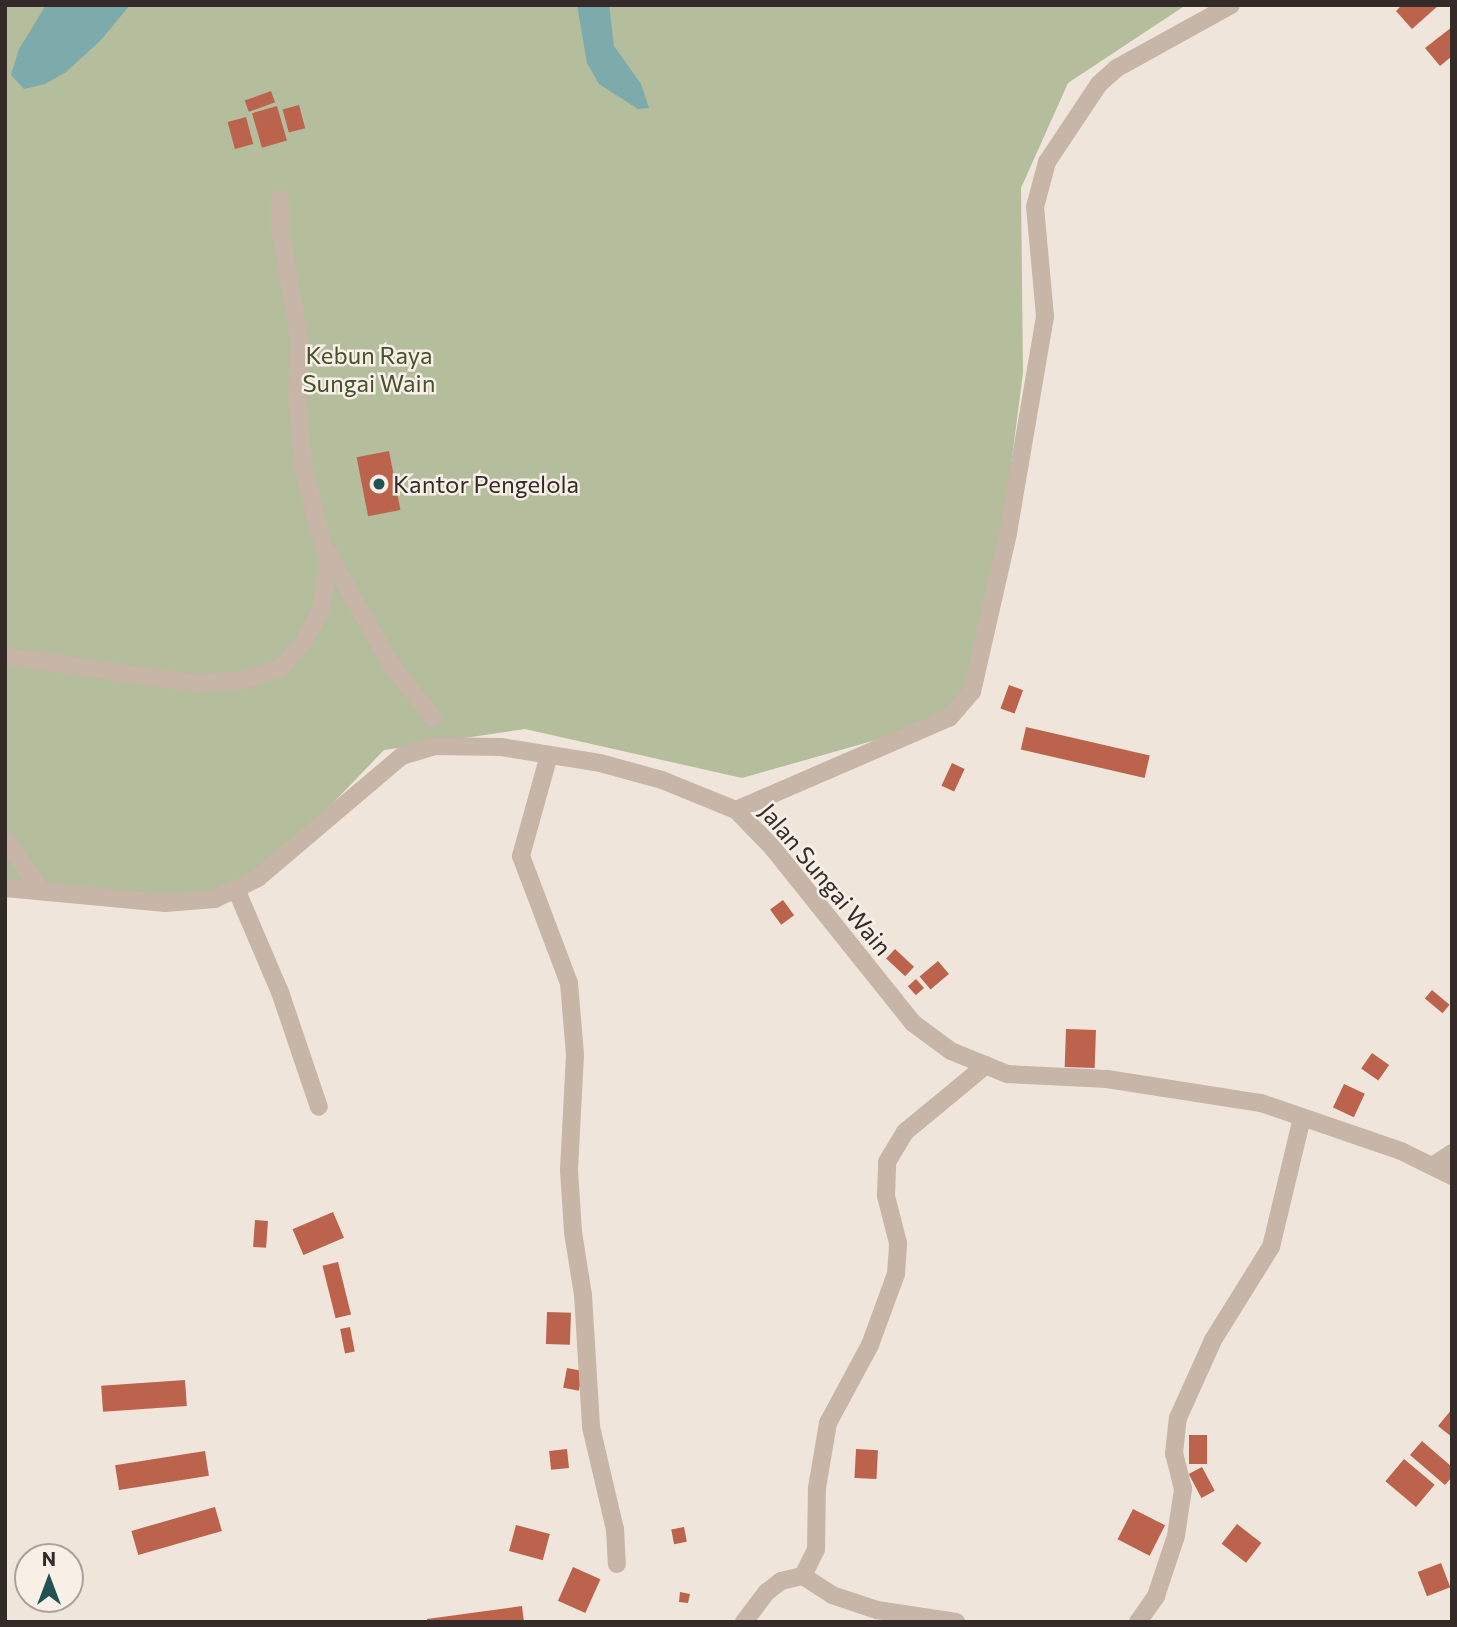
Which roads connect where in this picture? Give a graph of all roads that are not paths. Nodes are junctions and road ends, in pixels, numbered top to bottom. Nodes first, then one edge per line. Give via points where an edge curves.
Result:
1 (1231, 5) edge
2 (280, 199) dead end
3 (329, 553) junction
4 (5, 656) edge
5 (433, 719) dead end
6 (549, 755) junction
7 (736, 810) junction
8 (5, 839) edge
9 (5, 888) edge
10 (236, 889) junction
11 (41, 890) junction
12 (986, 1065) junction
13 (318, 1107) dead end
14 (1302, 1118) junction
15 (1452, 1153) edge
16 (1432, 1166) junction
17 (1452, 1176) edge
18 (617, 1564) dead end
19 (803, 1576) junction
20 (876, 1616) edge
21 (744, 1622) edge
22 (956, 1622) edge
23 (1138, 1622) edge

1 - 7 street via 1117,68 1099,84 1047,162 1035,207 1045,316 1008,533 972,692 949,718
2 - 3 street via 280,228 300,343 297,387 303,467
3 - 4 street via 321,611 303,643 281,668 245,680 192,683
3 - 5 street via 392,666
6 - 7 street, Jalan Sungai Wain via 662,780
6 - 10 street, Jalan Sungai Wain via 501,747 434,746 402,756 258,878
6 - 18 street via 521,856 569,983 575,1055 569,1171 573,1232 583,1295 591,1427 615,1529
7 - 12 street, Jalan Sungai Wain via 772,847 913,1023 951,1051
8 - 11 street
9 - 11 street, Jalan Sungai Wain
10 - 11 street, Jalan Sungai Wain via 215,899 165,903
10 - 13 street via 280,992
12 - 14 street, Jalan Sungai Wain via 1007,1074 1107,1079 1261,1103
12 - 19 street via 905,1132 887,1162 886,1196 898,1243 896,1274 870,1345 828,1423 817,1488 816,1549
14 - 16 street, Jalan Sungai Wain
14 - 23 street via 1271,1247 1213,1340 1178,1418 1174,1454 1183,1489 1176,1536 1156,1596
15 - 16 street
16 - 17 street, Jalan Sungai Wain
19 - 20 street
19 - 21 street via 781,1581
20 - 22 street

